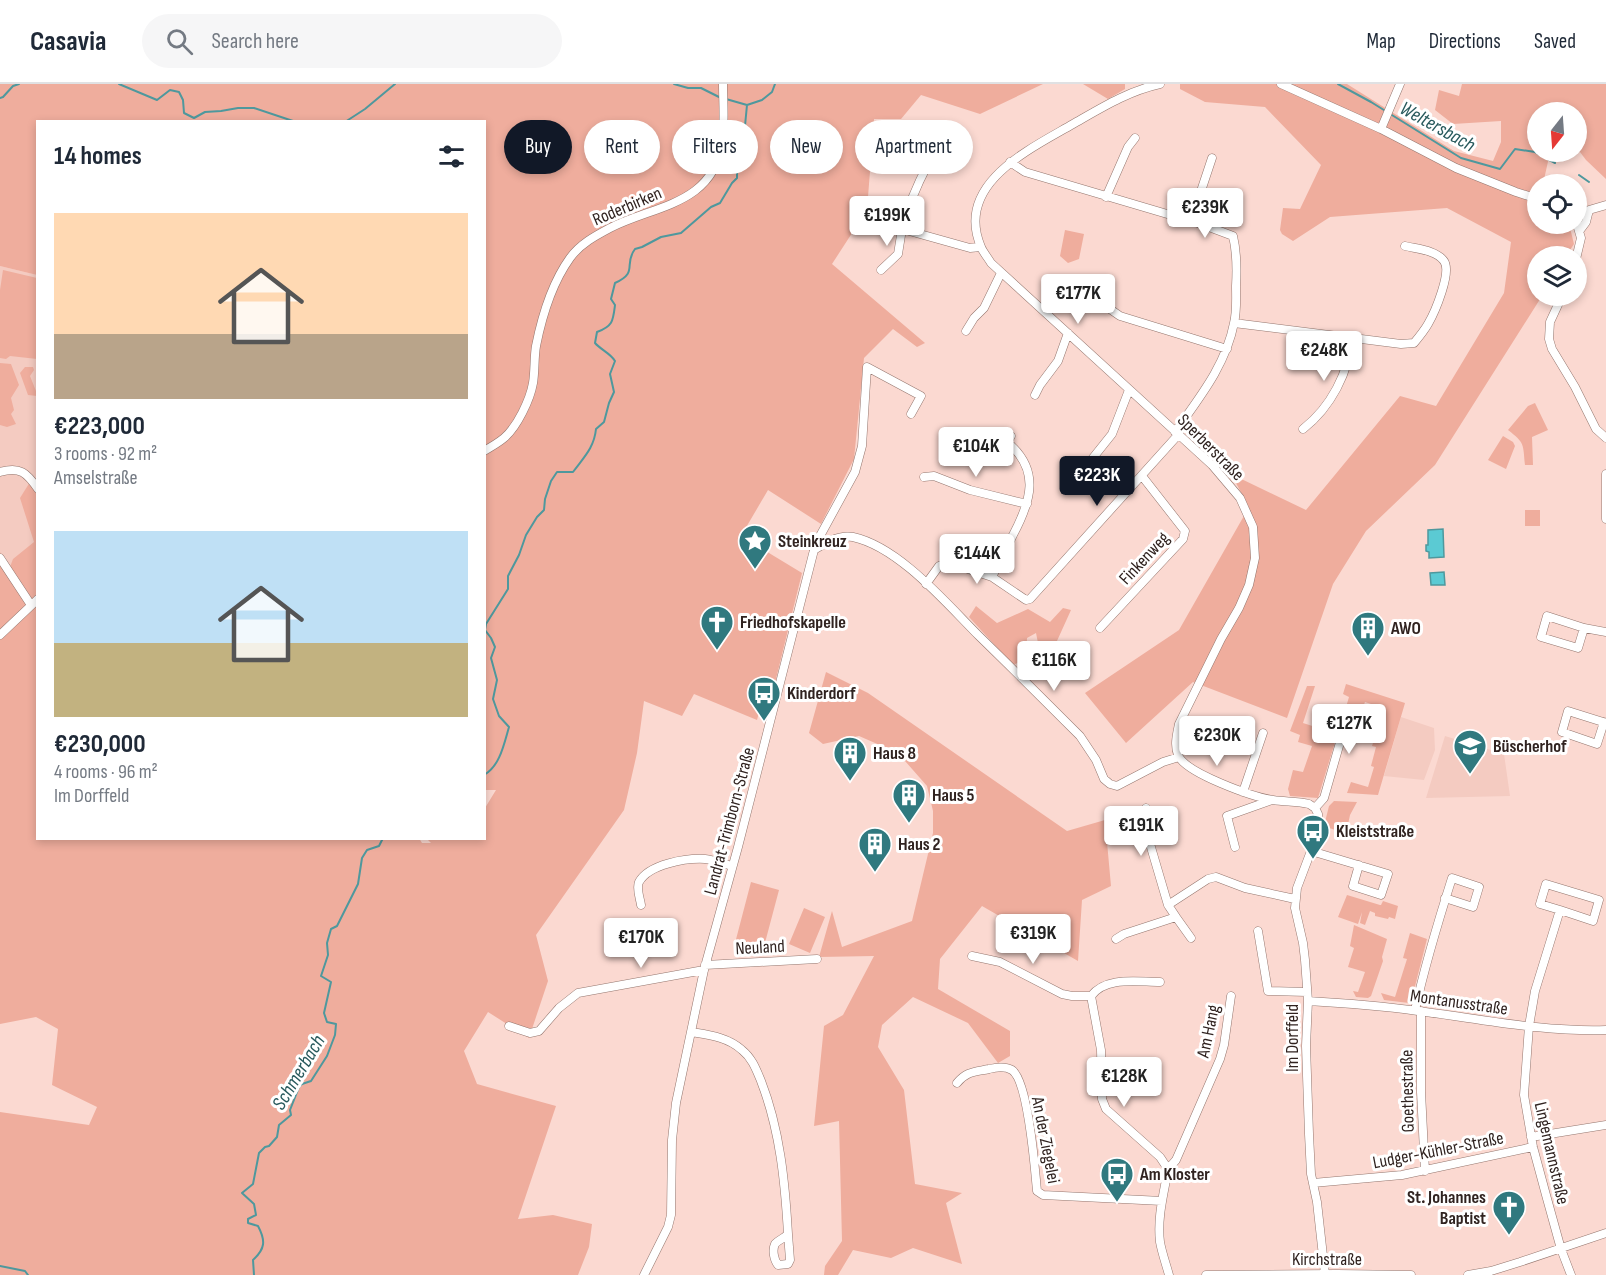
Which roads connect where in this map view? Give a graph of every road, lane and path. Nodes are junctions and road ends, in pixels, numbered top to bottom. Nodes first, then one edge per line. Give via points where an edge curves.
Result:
1 (723, 84) edge
2 (1160, 84) edge
3 (1281, 84) edge
4 (1400, 84) edge
5 (1381, 129) junction
6 (1135, 138) dead end
7 (1212, 158) dead end
8 (1010, 162) junction
9 (923, 174) edge
10 (1527, 196) edge
11 (1106, 197) junction
12 (1606, 205) edge
13 (1587, 218) edge
14 (1191, 221) junction
15 (902, 229) junction
16 (1405, 246) dead end
17 (981, 247) junction
18 (881, 270) dead end
19 (1001, 273) junction
20 (1109, 284) dead end
21 (1557, 306) edge
22 (1234, 323) junction
23 (966, 331) dead end
24 (1068, 333) junction
25 (1351, 337) junction
26 (1227, 349) junction
27 (1129, 390) junction
28 (1035, 395) dead end
29 (911, 414) dead end
30 (1303, 429) dead end
31 (1177, 433) junction
32 (1011, 436) dead end
33 (1606, 438) edge
34 (486, 450) edge
35 (1092, 459) dead end
36 (0, 472) edge
37 (1606, 474) edge
38 (1142, 476) junction
39 (924, 477) dead end
40 (36, 486) edge
41 (1027, 504) junction
42 (1606, 519) edge
43 (814, 550) junction
44 (0, 558) edge
45 (992, 577) junction
46 (926, 584) junction
47 (34, 602) edge
48 (1100, 628) dead end
49 (1584, 628) junction
50 (1606, 632) edge
51 (0, 635) edge
52 (1605, 722) edge
53 (1335, 730) dead end
54 (1263, 734) dead end
55 (1179, 757) junction
56 (1243, 792) junction
57 (1274, 800) junction
58 (1146, 808) dead end
59 (1315, 808) junction
60 (1234, 847) dead end
61 (1311, 851) junction
62 (1359, 865) junction
63 (732, 866) junction
64 (1445, 898) junction
65 (1295, 899) junction
66 (641, 905) dead end
67 (1168, 905) junction
68 (1560, 910) junction
69 (1176, 917) junction
70 (1258, 931) dead end
71 (1191, 938) dead end
72 (1116, 939) dead end
73 (972, 956) dead end
74 (817, 959) dead end
75 (705, 968) junction
76 (1160, 982) dead end
77 (1307, 992) junction
78 (1091, 996) junction
79 (1231, 996) dead end
80 (1308, 1001) junction
81 (1418, 1011) junction
82 (509, 1026) dead end
83 (1529, 1026) junction
84 (1606, 1030) edge
85 (691, 1032) junction
86 (957, 1083) dead end
87 (1606, 1125) edge
88 (1531, 1137) junction
89 (1533, 1146) junction
90 (1168, 1169) junction
91 (1425, 1171) junction
92 (1313, 1183) junction
93 (1162, 1201) junction
94 (1606, 1233) edge
95 (788, 1234) dead end
96 (1561, 1249) junction
97 (1325, 1274) edge
98 (1337, 1274) edge
99 (644, 1275) edge
100 (1169, 1275) edge
101 (1206, 1275) edge
102 (1213, 1275) edge
103 (1412, 1275) edge
104 (1468, 1275) edge
105 (1571, 1275) edge

1 - 34 street, Roderbirken via 723,141 712,173 683,200 617,225 589,239 571,255 558,277 540,328 530,398 505,437
2 - 8 street via 1109,103
3 - 5 street
4 - 5 street
5 - 10 street via 1456,168
6 - 11 street
7 - 14 street
8 - 11 street via 1025,172
8 - 17 street, Sperberstraße via 988,183 979,204 976,227
9 - 15 street
11 - 14 street
12 - 13 street via 1589,210
14 - 22 street via 1233,236 1237,265
15 - 17 street via 970,248
15 - 18 street via 898,254
16 - 25 street via 1433,253 1447,267 1430,322 1414,343
17 - 19 street, Sperberstraße
19 - 23 street via 984,308
19 - 24 street, Sperberstraße
20 - 26 street via 1107,308 1120,316
21 - 33 street via 1550,322 1552,349 1596,429
22 - 25 street
22 - 26 street
24 - 27 street, Sperberstraße
24 - 28 street via 1058,361
25 - 30 street via 1343,374 1331,397
26 - 31 street
27 - 31 street, Sperberstraße
27 - 35 street via 1112,434
29 - 43 street, Landrat-Trimborn-Straße via 921,396 867,367 862,446 855,472
31 - 38 street
31 - 55 street, Sperberstraße via 1221,474 1240,498 1253,527 1255,558 1249,585 1179,723
32 - 41 street via 1007,442 1026,466 1030,492
36 - 40 street via 18,470
37 - 42 street
38 - 45 street via 1030,599
38 - 48 street, Finkenweg via 1185,531 1183,539
39 - 41 street via 934,476 970,490
41 - 45 street
43 - 46 street via 851,537 890,554
43 - 63 street, Landrat-Trimborn-Straße
44 - 47 street
45 - 46 street via 945,564
46 - 55 street via 1080,736 1110,784 1117,786
47 - 51 street
49 - 49 street via 1547,616 1541,637 1578,648
49 - 50 street
52 - 52 street via 1568,711 1562,732 1597,744
53 - 59 street, Im Dorffeld via 1343,732 1324,798
54 - 56 street
55 - 56 street via 1192,769
56 - 57 street
57 - 59 street via 1304,802
57 - 60 street via 1227,816
58 - 67 street via 1143,820
59 - 61 street, Im Dorffeld via 1319,824
61 - 62 street
61 - 65 street, Im Dorffeld
62 - 62 street via 1353,886 1382,895 1388,874
63 - 66 street via 705,859 656,867 640,880
63 - 75 street, Landrat-Trimborn-Straße
64 - 64 street via 1452,878 1479,887 1473,907
64 - 81 street, Goethestraße via 1425,966
65 - 67 street via 1216,877
65 - 77 street, Im Dorffeld
67 - 69 street
68 - 68 street via 1593,921 1599,900 1546,884 1540,904
68 - 83 street, Lingemannstraße via 1535,991
69 - 71 street
69 - 72 street
70 - 77 street via 1268,991
73 - 78 street via 1000,962 1062,994
74 - 75 street, Neuland
75 - 82 street, Neuland via 578,993 540,1031 530,1033
75 - 85 street, Landrat-Trimborn-Straße
76 - 78 street via 1111,983 1096,989
77 - 80 street, Im Dorffeld
78 - 90 street via 1106,1109 1160,1157
79 - 90 street, Am Hang via 1220,1059 1176,1160
80 - 81 street, Montanusstraße
80 - 92 street, Im Dorffeld via 1306,1046
81 - 83 street, Montanusstraße
81 - 91 street, Goethestraße
83 - 84 street, Montanusstraße
83 - 88 street, Lingemannstraße via 1524,1095
85 - 95 street via 733,1043 754,1063 770,1104 783,1164
85 - 99 street, Landrat-Trimborn-Straße via 676,1103 671,1215
86 - 93 street, An der Ziegelei via 964,1074 998,1067 1017,1075 1030,1129 1037,1191 1043,1195
87 - 88 street
88 - 89 street, Lingemannstraße
89 - 91 street, Ludger-Kühler-Straße
89 - 96 street, Lingemannstraße
90 - 93 street
91 - 92 street, Ludger-Kühler-Straße
92 - 97 street, Im Dorffeld
93 - 100 street via 1160,1242
94 - 96 street
96 - 104 street
96 - 105 street, Lingemannstraße
97 - 98 street, Kirchstraße
97 - 102 street, Kirchstraße
98 - 103 street, Kirchstraße
101 - 102 street, Kirchstraße

